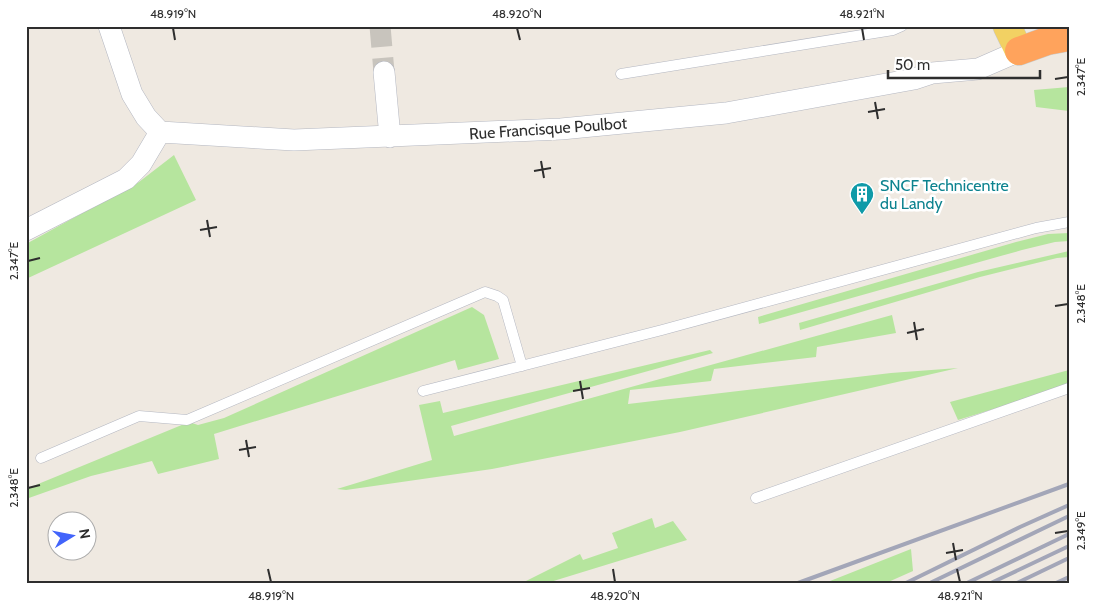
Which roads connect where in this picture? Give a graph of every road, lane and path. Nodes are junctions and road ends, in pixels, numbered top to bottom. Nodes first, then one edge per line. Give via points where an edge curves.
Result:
1 (109, 26) edge
2 (902, 26) edge
3 (1007, 26) edge
4 (1022, 38) edge
5 (1069, 38) edge
6 (384, 72) tunnel mouth
7 (621, 74) dead end
8 (160, 132) junction
9 (390, 137) junction
10 (1069, 222) edge
11 (26, 230) edge
12 (522, 366) junction
13 (1069, 388) edge
14 (423, 391) dead end
15 (41, 458) dead end
16 (756, 498) dead end

1 - 8 street via 132,94
2 - 7 lane
3 - 4 main road
4 - 5 highway via 1047,41
4 - 9 street, Rue Francisque Poulbot via 978,69 932,73 726,113 561,129
6 - 9 street
8 - 9 street, Rue Francisque Poulbot via 294,140
8 - 11 street via 140,164 126,179
10 - 12 lane via 1036,228
12 - 14 lane
12 - 15 lane via 502,300 485,292 187,420 139,416
13 - 16 lane

